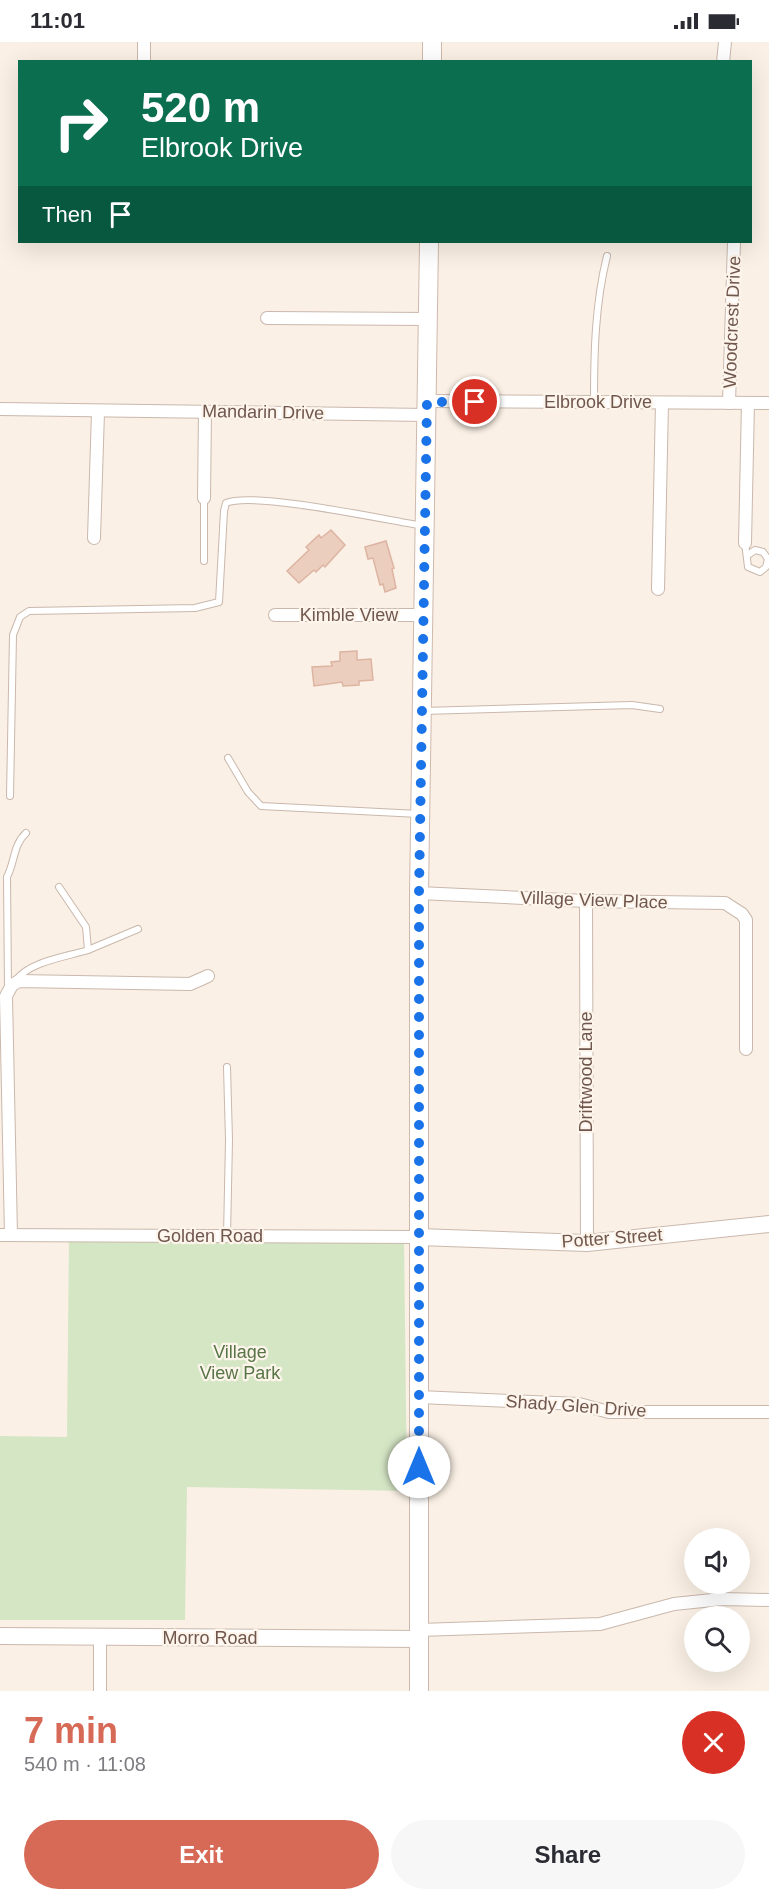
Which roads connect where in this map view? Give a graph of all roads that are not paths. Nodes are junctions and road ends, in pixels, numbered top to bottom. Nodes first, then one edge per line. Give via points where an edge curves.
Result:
1 (144, 42) edge
2 (432, 42) edge
3 (725, 42) edge
4 (144, 60) edge
5 (432, 60) edge
6 (723, 60) edge
7 (429, 243) edge
8 (734, 243) edge
9 (607, 256) dead end
10 (267, 318) dead end
11 (429, 319) junction
12 (594, 402) junction
13 (662, 403) junction
14 (729, 403) junction
15 (748, 403) junction
16 (769, 403) edge
17 (427, 408) junction
18 (0, 409) edge
19 (205, 411) junction
20 (98, 412) junction
21 (204, 498) joint
22 (424, 526) junction
23 (94, 538) dead end
24 (746, 549) dead end
25 (204, 561) dead end
26 (658, 589) dead end
27 (275, 615) dead end
28 (422, 615) junction
29 (660, 709) dead end
30 (421, 711) junction
31 (228, 758) dead end
32 (10, 796) dead end
33 (420, 814) junction
34 (26, 833) dead end
35 (59, 886) dead end
36 (419, 893) junction
37 (586, 901) junction
38 (138, 928) dead end
39 (88, 950) junction
40 (208, 976) dead end
41 (10, 987) junction
42 (746, 1049) dead end
43 (227, 1067) dead end
44 (769, 1224) edge
45 (5, 1235) edge
46 (227, 1236) junction
47 (419, 1238) junction
48 (587, 1243) junction
49 (419, 1397) junction
50 (769, 1412) edge
51 (769, 1600) edge
52 (419, 1635) junction
53 (0, 1636) edge
54 (100, 1638) junction
55 (100, 1691) edge
56 (419, 1691) edge

1 - 4 street
2 - 5 main road
3 - 6 street
7 - 11 main road
8 - 14 street, Woodcrest Drive
9 - 12 lane via 598,305
10 - 11 street
11 - 17 main road
12 - 13 street, Elbrook Drive
12 - 17 street, Elbrook Drive
13 - 14 street, Elbrook Drive
13 - 26 street
14 - 15 street, Elbrook Drive
15 - 16 street, Elbrook Drive
15 - 24 street
17 - 19 street, Mandarin Drive
17 - 22 main road
18 - 20 street, Mandarin Drive
19 - 20 street, Mandarin Drive
19 - 21 street
20 - 23 street
21 - 25 lane
22 - 28 main road
22 - 32 lane via 236,499 226,503 224,511 219,602 195,608 29,611 21,617 13,635
27 - 28 street, Kimble View
28 - 30 main road
29 - 30 lane via 632,705
30 - 33 main road
31 - 33 lane via 261,806
33 - 36 main road
34 - 41 lane via 17,841 14,864 7,878
35 - 39 lane via 86,927
36 - 37 street, Village View Place
36 - 47 main road
37 - 42 street, Village View Place via 725,903 742,914 746,920
37 - 48 street, Driftwood Lane
38 - 39 lane
39 - 41 lane via 21,973
40 - 41 street via 190,984 37,980 19,981
41 - 45 street via 6,996
43 - 46 lane
44 - 48 street, Potter Street
45 - 46 street, Golden Road
46 - 47 street, Golden Road
47 - 48 street, Potter Street
47 - 49 main road
49 - 50 street, Shady Glen Drive via 579,1404 609,1412
49 - 52 main road
51 - 52 street, Morro Road via 674,1604 600,1624
52 - 54 street, Morro Road
52 - 56 main road
53 - 54 street, Morro Road
54 - 55 street

